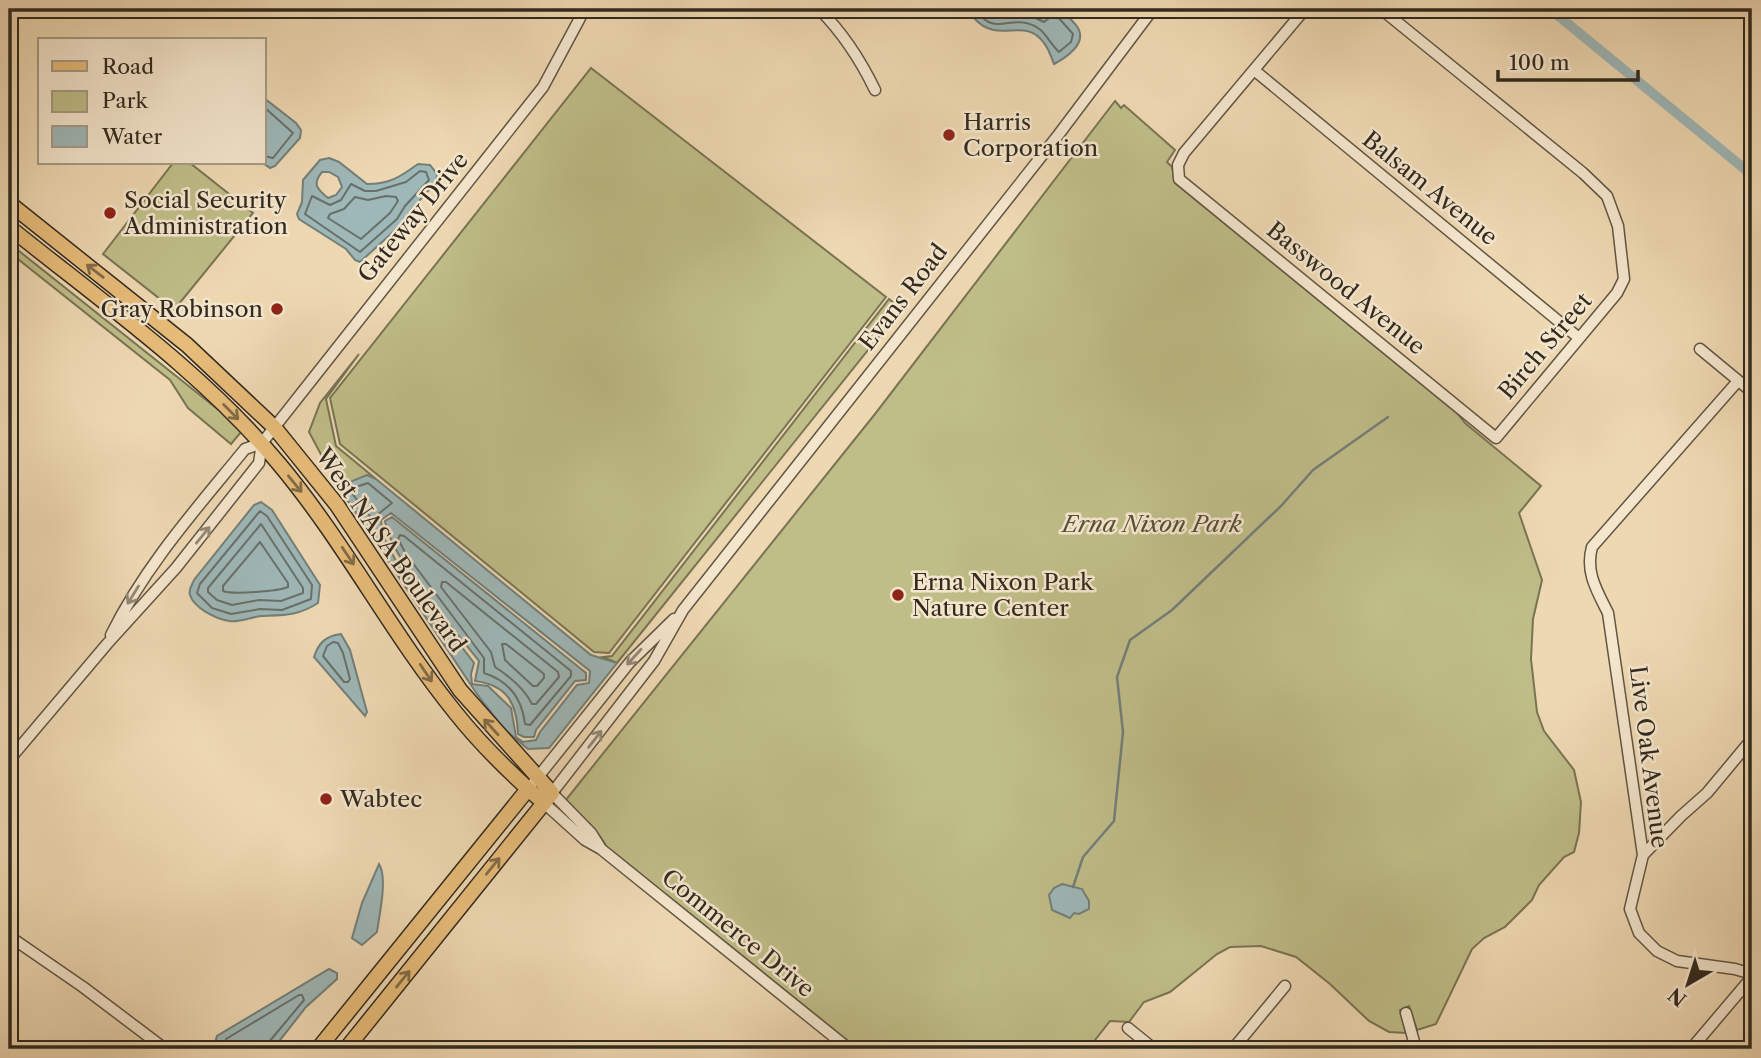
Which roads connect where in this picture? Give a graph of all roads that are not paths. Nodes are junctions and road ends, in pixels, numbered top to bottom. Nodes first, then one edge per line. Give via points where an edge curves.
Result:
1 (583, 9) edge
2 (819, 9) edge
3 (1153, 9) edge
4 (1305, 9) edge
5 (1381, 9) edge
6 (1254, 70) junction
7 (876, 90) dead end
8 (9, 203) edge
9 (9, 227) edge
10 (1579, 338) junction
11 (1700, 349) dead end
12 (1738, 381) junction
13 (1752, 392) edge
14 (274, 427) junction
15 (1496, 438) joint
16 (262, 443) junction
17 (684, 610) junction
18 (107, 643) junction
19 (1752, 739) edge
20 (9, 760) edge
21 (538, 776) junction
22 (528, 789) junction
23 (548, 798) junction
24 (1643, 855) junction
25 (9, 936) edge
26 (1752, 975) edge
27 (1285, 986) dead end
28 (1406, 1013) dead end
29 (1128, 1028) dead end
30 (165, 1049) edge
31 (317, 1049) edge
32 (346, 1049) edge
33 (849, 1049) edge
34 (1154, 1049) edge
35 (1233, 1049) edge
36 (1416, 1049) edge
37 (1691, 1049) edge

1 - 14 street, Gateway Drive via 543,87
2 - 7 street via 834,24
3 - 17 street, Evans Road
4 - 6 street
5 - 10 street, Birch Street via 1607,196 1618,226 1624,279
6 - 10 street, Balsam Avenue
6 - 15 street, Basswood Avenue via 1184,153 1178,165 1179,179
14 -> 8 main road, West NASA Boulevard via 187,345
9 -> 16 main road, West NASA Boulevard via 185,369
10 - 15 street, Birch Street
11 - 12 street
12 - 13 street
12 - 24 street, Live Oak Avenue via 1592,547 1589,559 1593,582 1608,613
14 - 16 street, Gateway Drive
21 -> 14 main road, West NASA Boulevard via 460,690 337,505
18 -> 16 street, Gateway Drive via 229,502 259,463
16 -> 18 street, Gateway Drive via 245,449 164,550 131,597
16 -> 22 main road, West NASA Boulevard via 327,525 444,698
17 -> 21 street, Evans Road via 630,662
23 -> 17 street, Evans Road via 654,661
18 - 20 street
19 - 24 street via 1707,793
21 - 22 street, Evans Road
21 - 23 main road, West NASA Boulevard
22 - 23 main road, West NASA Boulevard
22 - 31 main road
32 -> 23 main road
23 - 33 street, Commerce Drive via 585,840
24 - 26 street, Live Oak Avenue via 1630,909 1639,933 1657,951 1677,961
25 - 30 street
26 - 37 street
27 - 35 street
28 - 36 street
29 - 34 street

